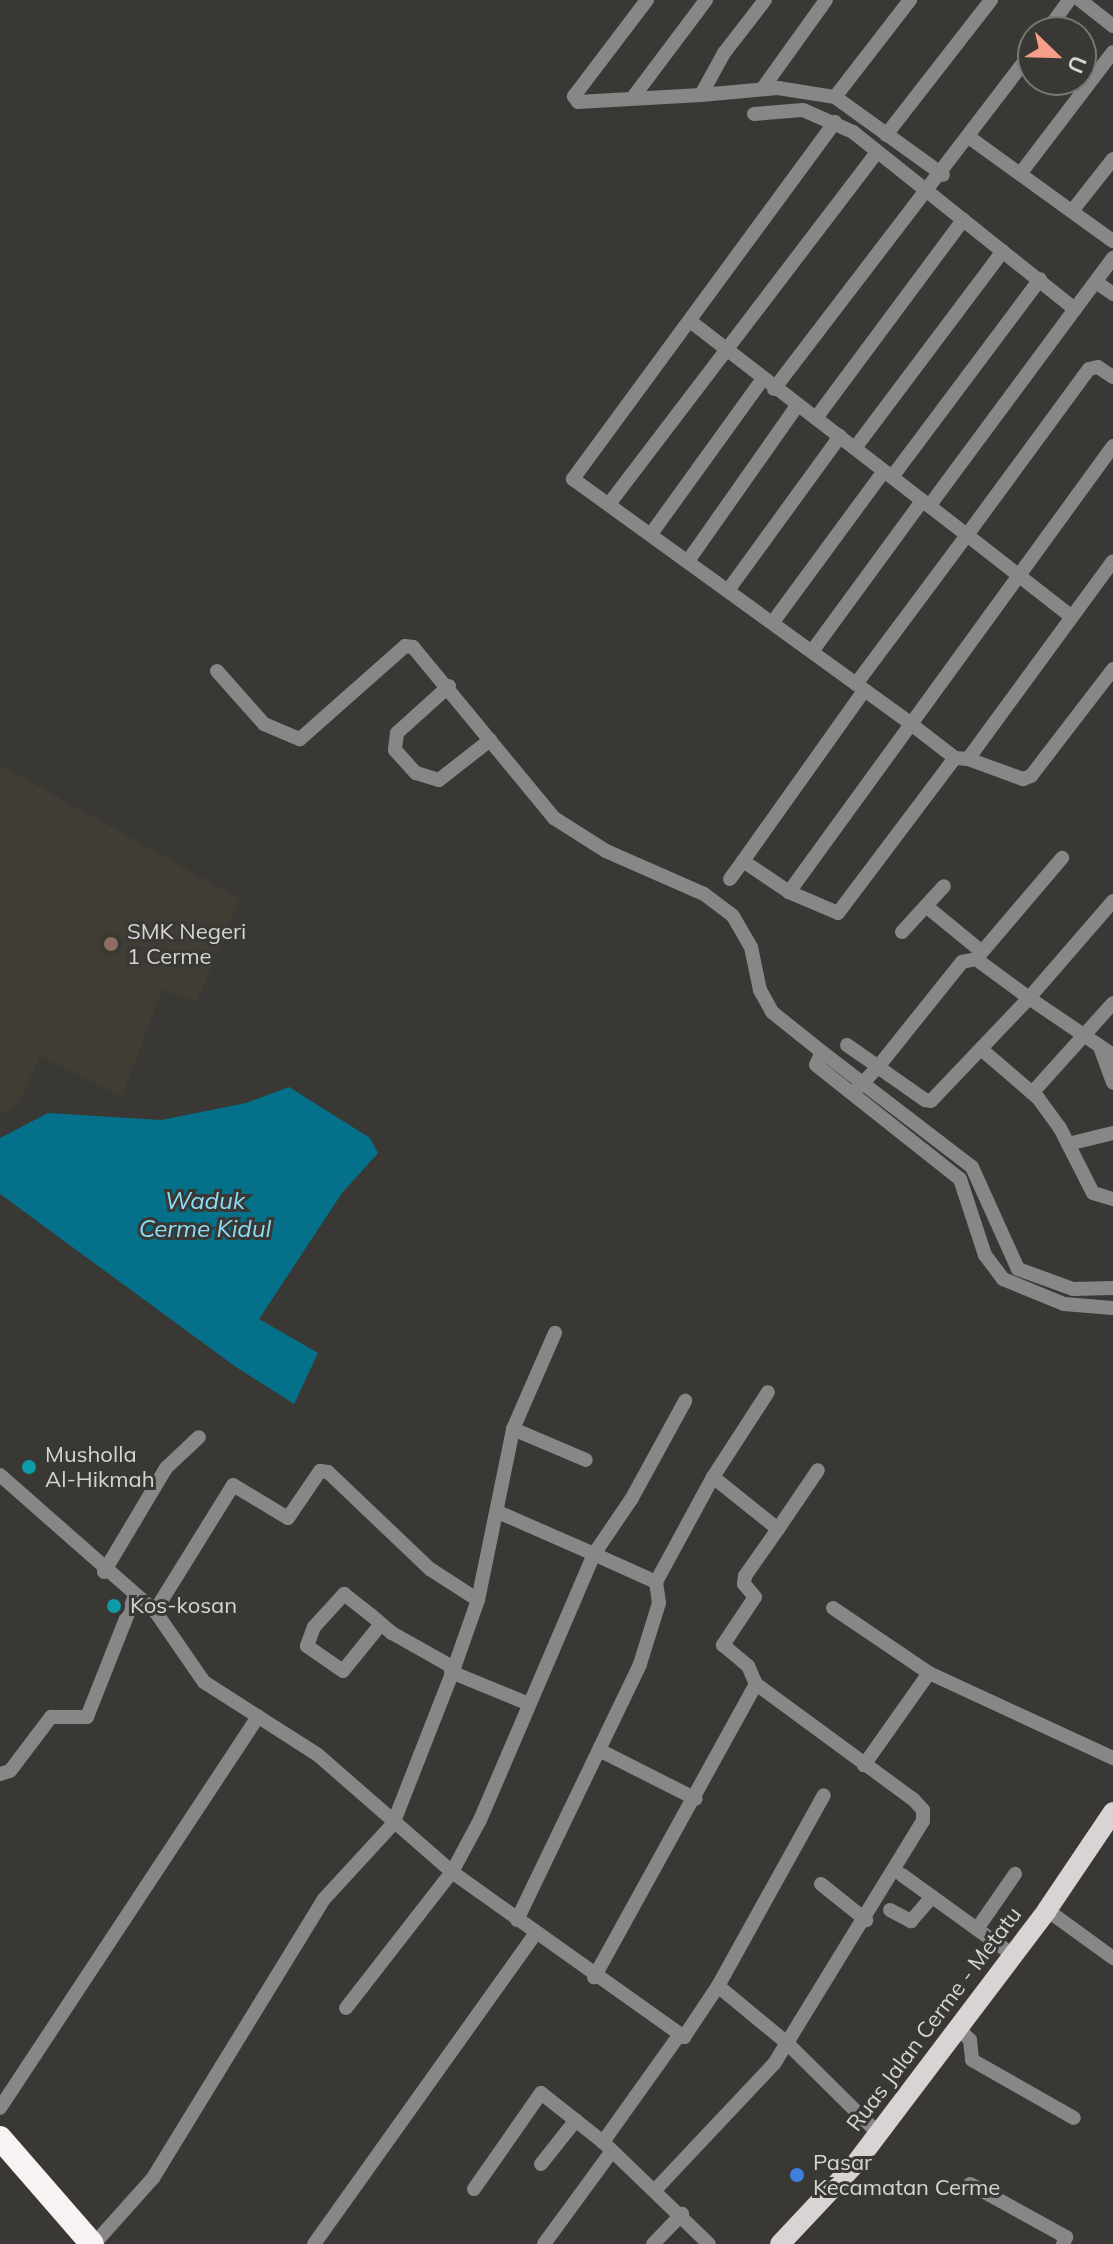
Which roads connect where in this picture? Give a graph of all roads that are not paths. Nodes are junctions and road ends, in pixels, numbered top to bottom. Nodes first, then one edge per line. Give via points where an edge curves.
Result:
1 (647, 0) edge
2 (706, 0) edge
3 (765, 0) edge
4 (826, 0) edge
5 (910, 0) edge
6 (991, 0) edge
7 (1088, 2) edge
8 (1113, 26) edge
9 (1113, 52) edge
10 (1017, 72) edge
11 (763, 88) junction
12 (701, 95) junction
13 (634, 96) junction
14 (835, 97) junction
15 (754, 114) dead end
16 (835, 122) junction
17 (886, 135) junction
18 (970, 138) junction
19 (877, 152) junction
20 (1113, 159) edge
21 (1020, 174) junction
22 (943, 175) junction
23 (929, 190) junction
24 (1072, 211) junction
25 (963, 220) junction
26 (1113, 241) edge
27 (1003, 251) junction
28 (1113, 258) edge
29 (1040, 279) junction
30 (1096, 282) junction
31 (1113, 294) edge
32 (1075, 309) junction
33 (690, 321) junction
34 (727, 353) junction
35 (1113, 377) edge
36 (768, 384) junction
37 (797, 406) junction
38 (816, 418) junction
39 (840, 436) junction
40 (1113, 446) edge
41 (855, 448) junction
42 (888, 474) junction
43 (926, 503) junction
44 (609, 504) junction
45 (651, 534) junction
46 (967, 535) junction
47 (688, 561) junction
48 (1113, 561) edge
49 (1019, 573) junction
50 (729, 589) junction
51 (1072, 617) junction
52 (773, 622) junction
53 (813, 650) junction
54 (1113, 669) edge
55 (217, 671) dead end
56 (449, 686) junction
57 (860, 687) junction
58 (911, 724) junction
59 (490, 740) junction
60 (961, 759) junction
61 (1062, 858) dead end
62 (743, 861) junction
63 (730, 879) dead end
64 (944, 886) dead end
65 (789, 892) junction
66 (1113, 901) edge
67 (926, 906) junction
68 (902, 932) dead end
69 (979, 956) junction
70 (1029, 998) junction
71 (1113, 1003) edge
72 (1085, 1034) junction
73 (847, 1045) dead end
74 (981, 1049) junction
75 (1107, 1051) edge
76 (822, 1052) junction
77 (878, 1067) junction
78 (861, 1083) junction
79 (1113, 1083) edge
80 (1032, 1093) junction
81 (851, 1096) junction
82 (1113, 1133) edge
83 (1068, 1144) junction
84 (1113, 1199) edge
85 (1018, 1269) junction
86 (1003, 1279) junction
87 (1113, 1288) edge
88 (1113, 1308) edge
89 (555, 1333) dead end
90 (768, 1392) dead end
91 (685, 1401) dead end
92 (513, 1429) junction
93 (199, 1437) dead end
94 (586, 1460) dead end
95 (818, 1470) dead end
96 (713, 1477) junction
97 (2, 1482) edge
98 (500, 1513) junction
99 (778, 1529) junction
100 (594, 1554) junction
101 (104, 1572) junction
102 (656, 1582) junction
103 (135, 1596) junction
104 (478, 1600) junction
105 (833, 1608) dead end
106 (155, 1611) junction
107 (381, 1624) junction
108 (452, 1670) junction
109 (929, 1673) junction
110 (756, 1684) junction
111 (529, 1704) junction
112 (258, 1716) junction
113 (601, 1751) junction
114 (1113, 1758) edge
115 (864, 1765) junction
116 (0, 1774) edge
117 (824, 1795) dead end
118 (696, 1799) junction
119 (1113, 1812) edge
120 (393, 1824) junction
121 (452, 1872) junction
122 (1015, 1874) dead end
123 (902, 1875) dead end
124 (821, 1884) dead end
125 (932, 1897) junction
126 (890, 1910) dead end
127 (1047, 1910) junction
128 (517, 1920) junction
129 (866, 1920) junction
130 (977, 1929) junction
131 (535, 1934) junction
132 (1013, 1955) junction
133 (1113, 1958) edge
134 (594, 1977) junction
135 (718, 1986) junction
136 (346, 2008) dead end
137 (958, 2028) junction
138 (680, 2034) junction
139 (787, 2043) junction
140 (0, 2108) edge
141 (1074, 2118) dead end
142 (576, 2120) junction
143 (878, 2133) junction
144 (0, 2138) edge
145 (608, 2146) junction
146 (541, 2164) dead end
147 (970, 2184) dead end
148 (474, 2189) dead end
149 (656, 2189) junction
150 (682, 2214) junction
151 (1069, 2242) edge
152 (93, 2244) edge
153 (314, 2244) edge
154 (544, 2244) edge
155 (653, 2244) edge
156 (709, 2244) edge
157 (780, 2244) edge

1 - 13 street via 574,96 578,102
2 - 13 street
3 - 12 street via 724,53
4 - 11 street
5 - 14 street
6 - 17 street
7 - 8 street
9 - 21 street
10 - 18 street
11 - 12 street
11 - 14 street
12 - 13 street
14 - 17 street
15 - 16 street via 803,110
16 - 19 street
16 - 33 street
17 - 22 street
18 - 21 street
18 - 22 street
19 - 23 street
19 - 34 street
20 - 24 street
21 - 24 street
22 - 23 street
23 - 25 street
23 - 36 street
24 - 26 street
25 - 27 street
25 - 38 street
27 - 29 street
27 - 41 street
28 - 30 street
29 - 32 street
29 - 42 street
30 - 31 street
30 - 32 street
32 - 43 street
33 - 34 street
33 - 44 street via 574,471 573,479
34 - 36 street
34 - 44 street
35 - 46 street via 1098,367 1089,369
36 - 37 street
36 - 45 street
37 - 38 street
37 - 47 street
38 - 39 street
39 - 41 street
39 - 50 street
40 - 49 street
41 - 42 street
42 - 43 street
42 - 52 street
43 - 46 street
43 - 53 street
44 - 45 street
45 - 47 street
46 - 49 street
46 - 57 street
47 - 50 street
48 - 51 street
49 - 51 street
49 - 58 street
50 - 52 street
51 - 60 street
52 - 53 street
53 - 57 street
54 - 60 street via 1031,776 1023,779
55 - 56 street via 256,717 292,739 306,734 405,646 418,650
56 - 59 street
56 - 59 street via 397,733 395,750 416,773 439,780
57 - 58 street
57 - 62 street
58 - 60 street
58 - 65 street
59 - 76 street via 554,818 579,837 695,890 733,916 751,947 760,990 772,1012
60 - 65 street via 838,913
61 - 69 street
62 - 63 street
62 - 65 street
64 - 67 street
66 - 70 street
67 - 68 street
67 - 69 street
69 - 70 street
69 - 77 street via 962,962
70 - 72 street
70 - 74 street
71 - 72 street
72 - 75 street
72 - 80 street
73 - 77 street
74 - 77 street via 931,1101
74 - 80 street
75 - 79 street
76 - 78 street
76 - 81 street via 816,1065
77 - 78 street
78 - 81 street
78 - 85 street via 972,1167
80 - 83 street
81 - 86 street via 960,1179 985,1255
82 - 83 street
83 - 84 street via 1093,1193
85 - 86 street
85 - 87 street via 1073,1289
86 - 88 street via 1064,1304
89 - 92 street
90 - 96 street
91 - 100 street via 632,1498
92 - 94 street
92 - 98 street
93 - 101 street via 166,1468
95 - 99 street
96 - 99 street
96 - 102 street
97 - 101 street
98 - 100 street
98 - 104 street
99 - 110 street via 745,1576 744,1584 755,1597 723,1645 748,1666
100 - 102 street
100 - 111 street
101 - 103 street
102 - 113 street via 655,1620
103 - 106 street
103 - 116 street via 85,1720 51,1717 10,1771
104 - 106 street via 430,1569 328,1472 320,1471 288,1518 233,1485
104 - 108 street
105 - 109 street
106 - 112 street via 204,1682
107 - 107 street via 339,1595 306,1641 343,1671
107 - 108 street
108 - 111 street
108 - 120 street via 423,1759
109 - 114 street
109 - 115 street
110 - 115 street
110 - 118 street
111 - 121 street via 495,1788
112 - 120 street via 350,1780
112 - 140 street
113 - 118 street
113 - 128 street
115 - 129 street via 923,1810 923,1821
117 - 135 street
118 - 134 street
119 - 127 main road, Ruas Jalan Cerme - Metatu
120 - 121 street
120 - 152 street via 324,1899 161,2167
121 - 128 street
121 - 136 street
122 - 130 street
123 - 125 street
124 - 129 street
125 - 126 street via 911,1921
125 - 130 street
127 - 132 main road, Ruas Jalan Cerme - Metatu
127 - 133 street
128 - 131 street
129 - 139 street
130 - 132 street
131 - 134 street
131 - 153 street
132 - 137 main road, Ruas Jalan Cerme - Metatu
134 - 138 street
135 - 138 street via 684,2037
135 - 139 street
137 - 141 street via 970,2040 972,2060
137 - 143 main road, Ruas Jalan Cerme - Metatu
138 - 145 street
139 - 143 street
139 - 149 street via 774,2064
142 - 145 street
142 - 146 street
142 - 148 street via 541,2093
143 - 157 main road, Ruas Jalan Cerme - Metatu
144 - 152 highway
145 - 149 street
145 - 154 street
147 - 151 street
149 - 150 street
150 - 155 street
150 - 156 street

